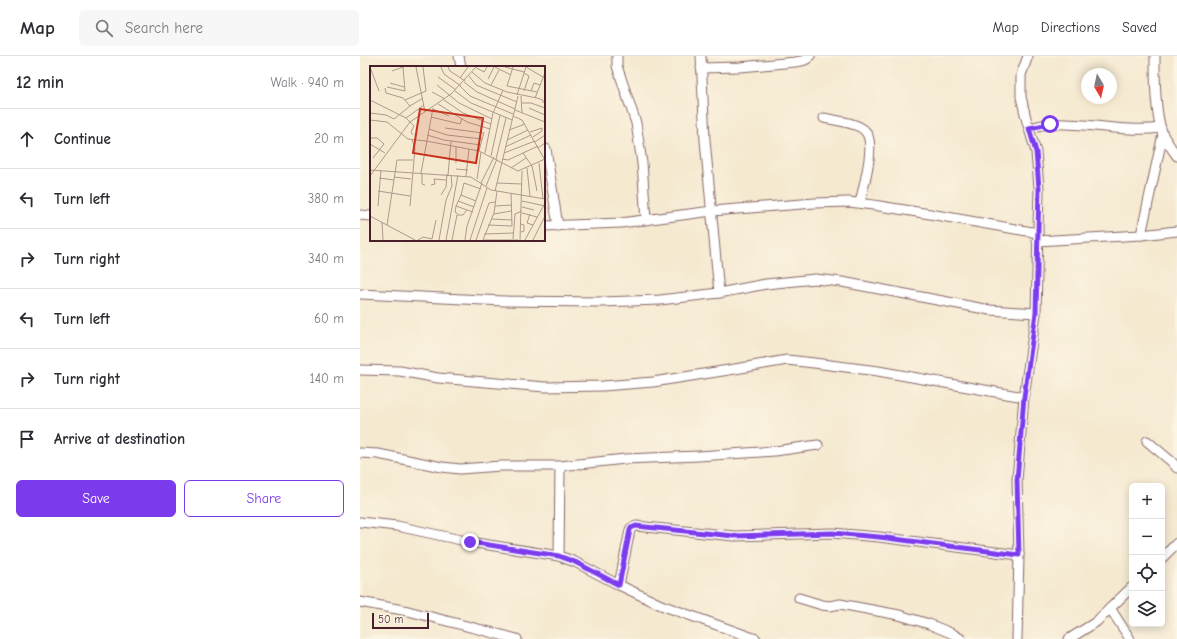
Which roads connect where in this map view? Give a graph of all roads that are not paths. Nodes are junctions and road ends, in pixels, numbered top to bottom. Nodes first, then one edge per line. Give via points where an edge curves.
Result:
1 (459, 56) edge
2 (617, 56) edge
3 (701, 56) edge
4 (810, 56) edge
5 (1028, 56) edge
6 (1155, 56) edge
7 (461, 66) edge
8 (702, 68) junction
9 (824, 118) dead end
10 (1029, 128) junction
11 (1162, 131) junction
12 (546, 149) dead end
13 (1177, 156) edge
14 (860, 203) junction
15 (712, 211) junction
16 (360, 215) edge
17 (370, 216) edge
18 (646, 220) junction
19 (545, 226) edge
20 (558, 226) junction
21 (1177, 231) edge
22 (1141, 235) junction
23 (1037, 237) junction
24 (719, 293) junction
25 (360, 294) edge
26 (1036, 313) junction
27 (360, 370) edge
28 (1024, 397) junction
29 (1147, 441) dead end
30 (818, 446) dead end
31 (360, 453) edge
32 (560, 466) junction
33 (1177, 468) edge
34 (360, 522) edge
35 (1177, 544) edge
36 (1019, 555) junction
37 (1165, 555) edge
38 (559, 556) junction
39 (619, 585) junction
40 (1129, 590) edge
41 (799, 598) dead end
42 (360, 602) edge
43 (1110, 608) junction
44 (517, 639) edge
45 (756, 639) edge
46 (961, 639) edge
47 (1017, 639) edge
48 (1068, 639) edge
49 (1130, 639) edge

1 - 7 street
2 - 18 street via 636,123
3 - 8 street
4 - 8 street via 795,62
5 - 10 street via 1021,75 1021,97
6 - 11 street via 1155,80
8 - 15 street via 705,140
9 - 14 street via 857,126 865,130 870,139 870,157
10 - 11 street via 1050,124
10 - 23 street via 1036,152 1039,188
11 - 13 street
11 - 22 street
12 - 20 street
14 - 15 street via 815,202
14 - 23 street via 916,211
15 - 18 street
15 - 24 street
16 - 17 street
18 - 20 street via 621,224
19 - 20 street
21 - 22 street
22 - 23 street
23 - 26 street
24 - 25 street via 660,300 601,302 504,302
24 - 26 street via 815,278 990,310
26 - 28 street
27 - 28 street via 400,371 438,378 546,387 603,386 653,382 787,360 878,371
28 - 36 street via 1017,480
29 - 33 street
30 - 32 street
31 - 32 street via 460,469
32 - 38 street
34 - 38 street via 397,526 470,542
35 - 37 street
36 - 39 street via 832,533 734,536 636,526 630,530
36 - 47 street
38 - 39 street
39 - 45 street via 661,605
40 - 43 street
41 - 46 street via 822,605 840,604 899,615 929,624
42 - 44 street via 408,611
43 - 48 street via 1096,622
43 - 49 street

